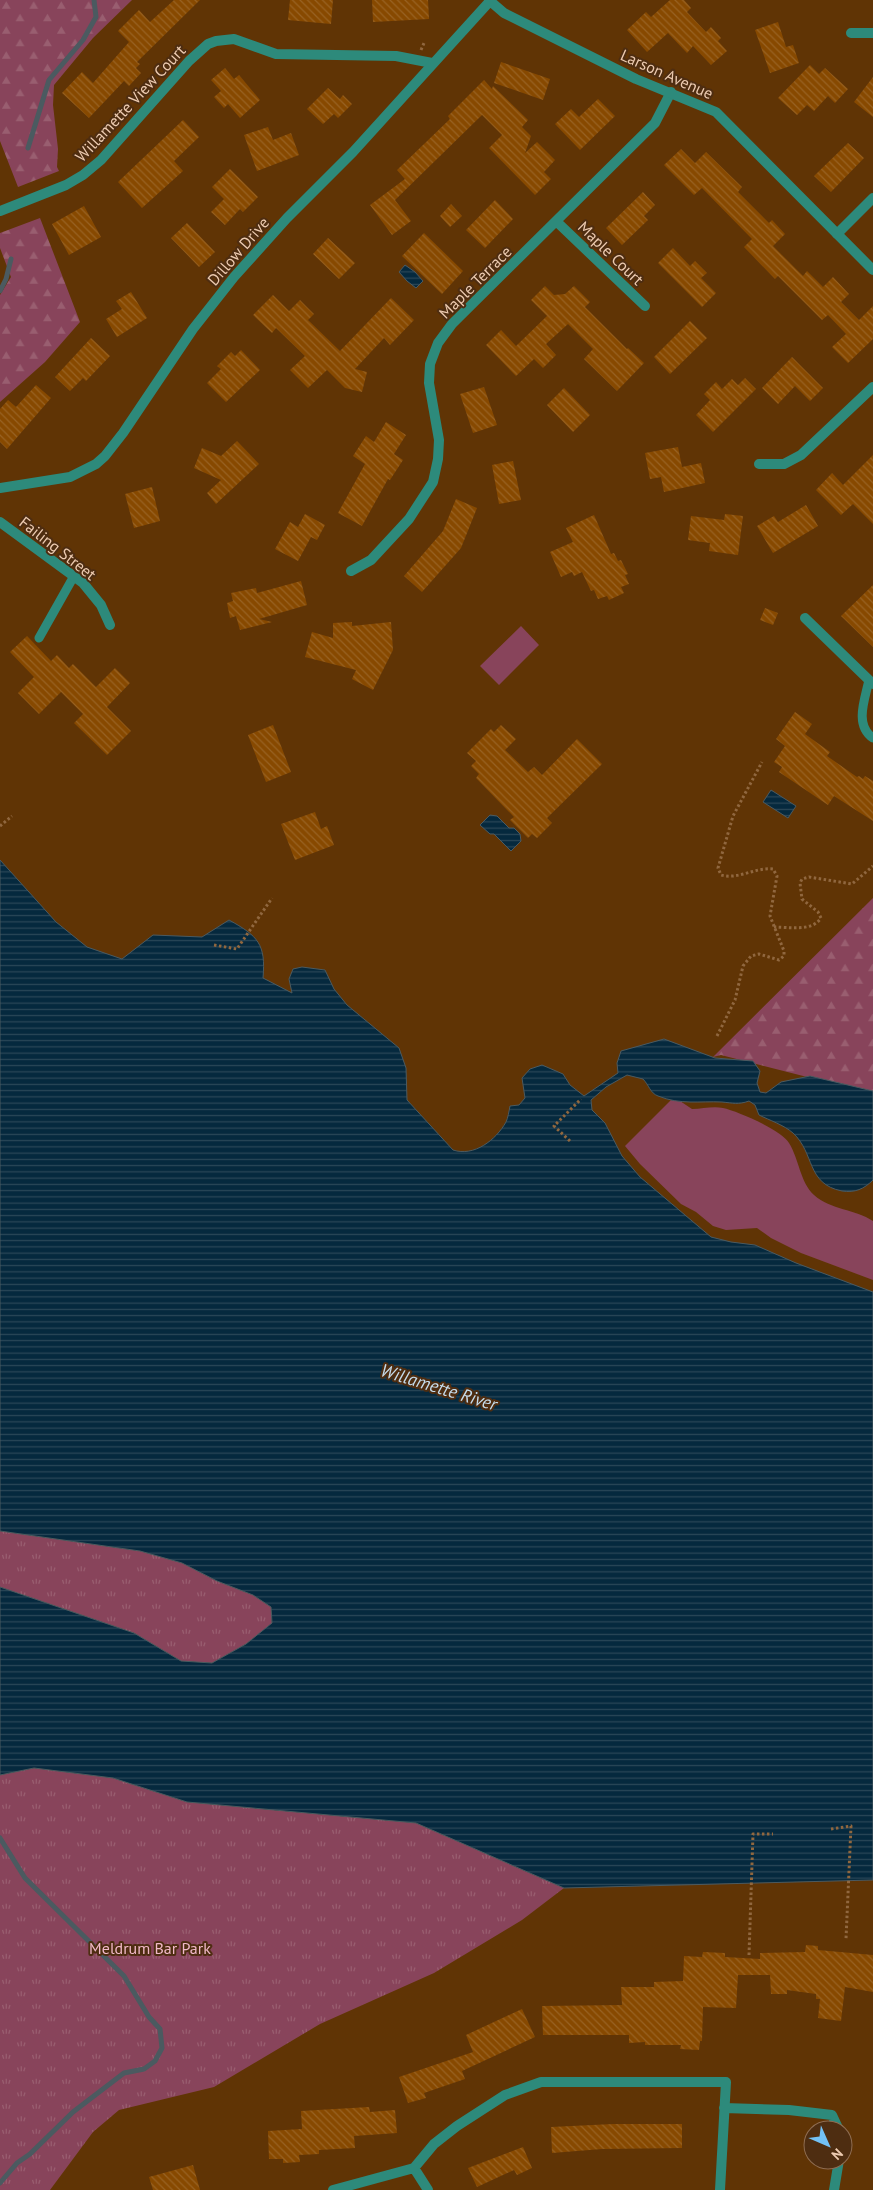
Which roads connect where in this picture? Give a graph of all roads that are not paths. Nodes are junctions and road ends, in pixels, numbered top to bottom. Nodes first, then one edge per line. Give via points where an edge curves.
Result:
1 (490, 1) edge
2 (851, 33) dead end
3 (873, 33) edge
4 (432, 63) junction
5 (671, 92) junction
6 (873, 198) edge
7 (0, 212) edge
8 (557, 222) junction
9 (837, 234) junction
10 (873, 270) edge
11 (645, 306) dead end
12 (873, 387) edge
13 (759, 464) dead end
14 (0, 488) edge
15 (0, 522) edge
16 (351, 571) dead end
17 (74, 576) junction
18 (805, 618) dead end
19 (110, 626) dead end
20 (39, 638) dead end
21 (871, 682) edge
22 (873, 738) edge
23 (724, 2108) junction
24 (834, 2120) edge
25 (414, 2168) junction
26 (837, 2170) edge
27 (333, 2190) edge
28 (428, 2190) edge
29 (720, 2190) edge
30 (834, 2190) edge

1 - 4 street, Dillow Drive
1 - 5 street, Larson Avenue via 504,13 636,79
2 - 3 street
4 - 7 street, Willamette View Court via 396,56 276,54 234,39 216,41 189,61 101,160 84,174 66,185
4 - 14 street, Dillow Drive via 234,277 188,335 106,456 70,477
5 - 8 street, Maple Terrace via 655,123
5 - 9 street, Larson Avenue via 723,118
6 - 9 street
8 - 11 street, Maple Court
8 - 16 street, Maple Terrace via 452,324 438,343 430,364 429,383 439,440 433,482 409,519 371,560
9 - 10 street, Larson Avenue
12 - 13 street via 801,455 784,464
15 - 17 street, Failing Street
17 - 19 street, Failing Street via 101,605
17 - 20 lane
18 - 21 street
21 - 22 lane via 861,720 867,734
23 - 24 street via 789,2110 832,2115
23 - 25 street via 726,2082 541,2082 505,2095 457,2126 434,2144
23 - 29 street
25 - 27 street
25 - 28 street
26 - 30 street

